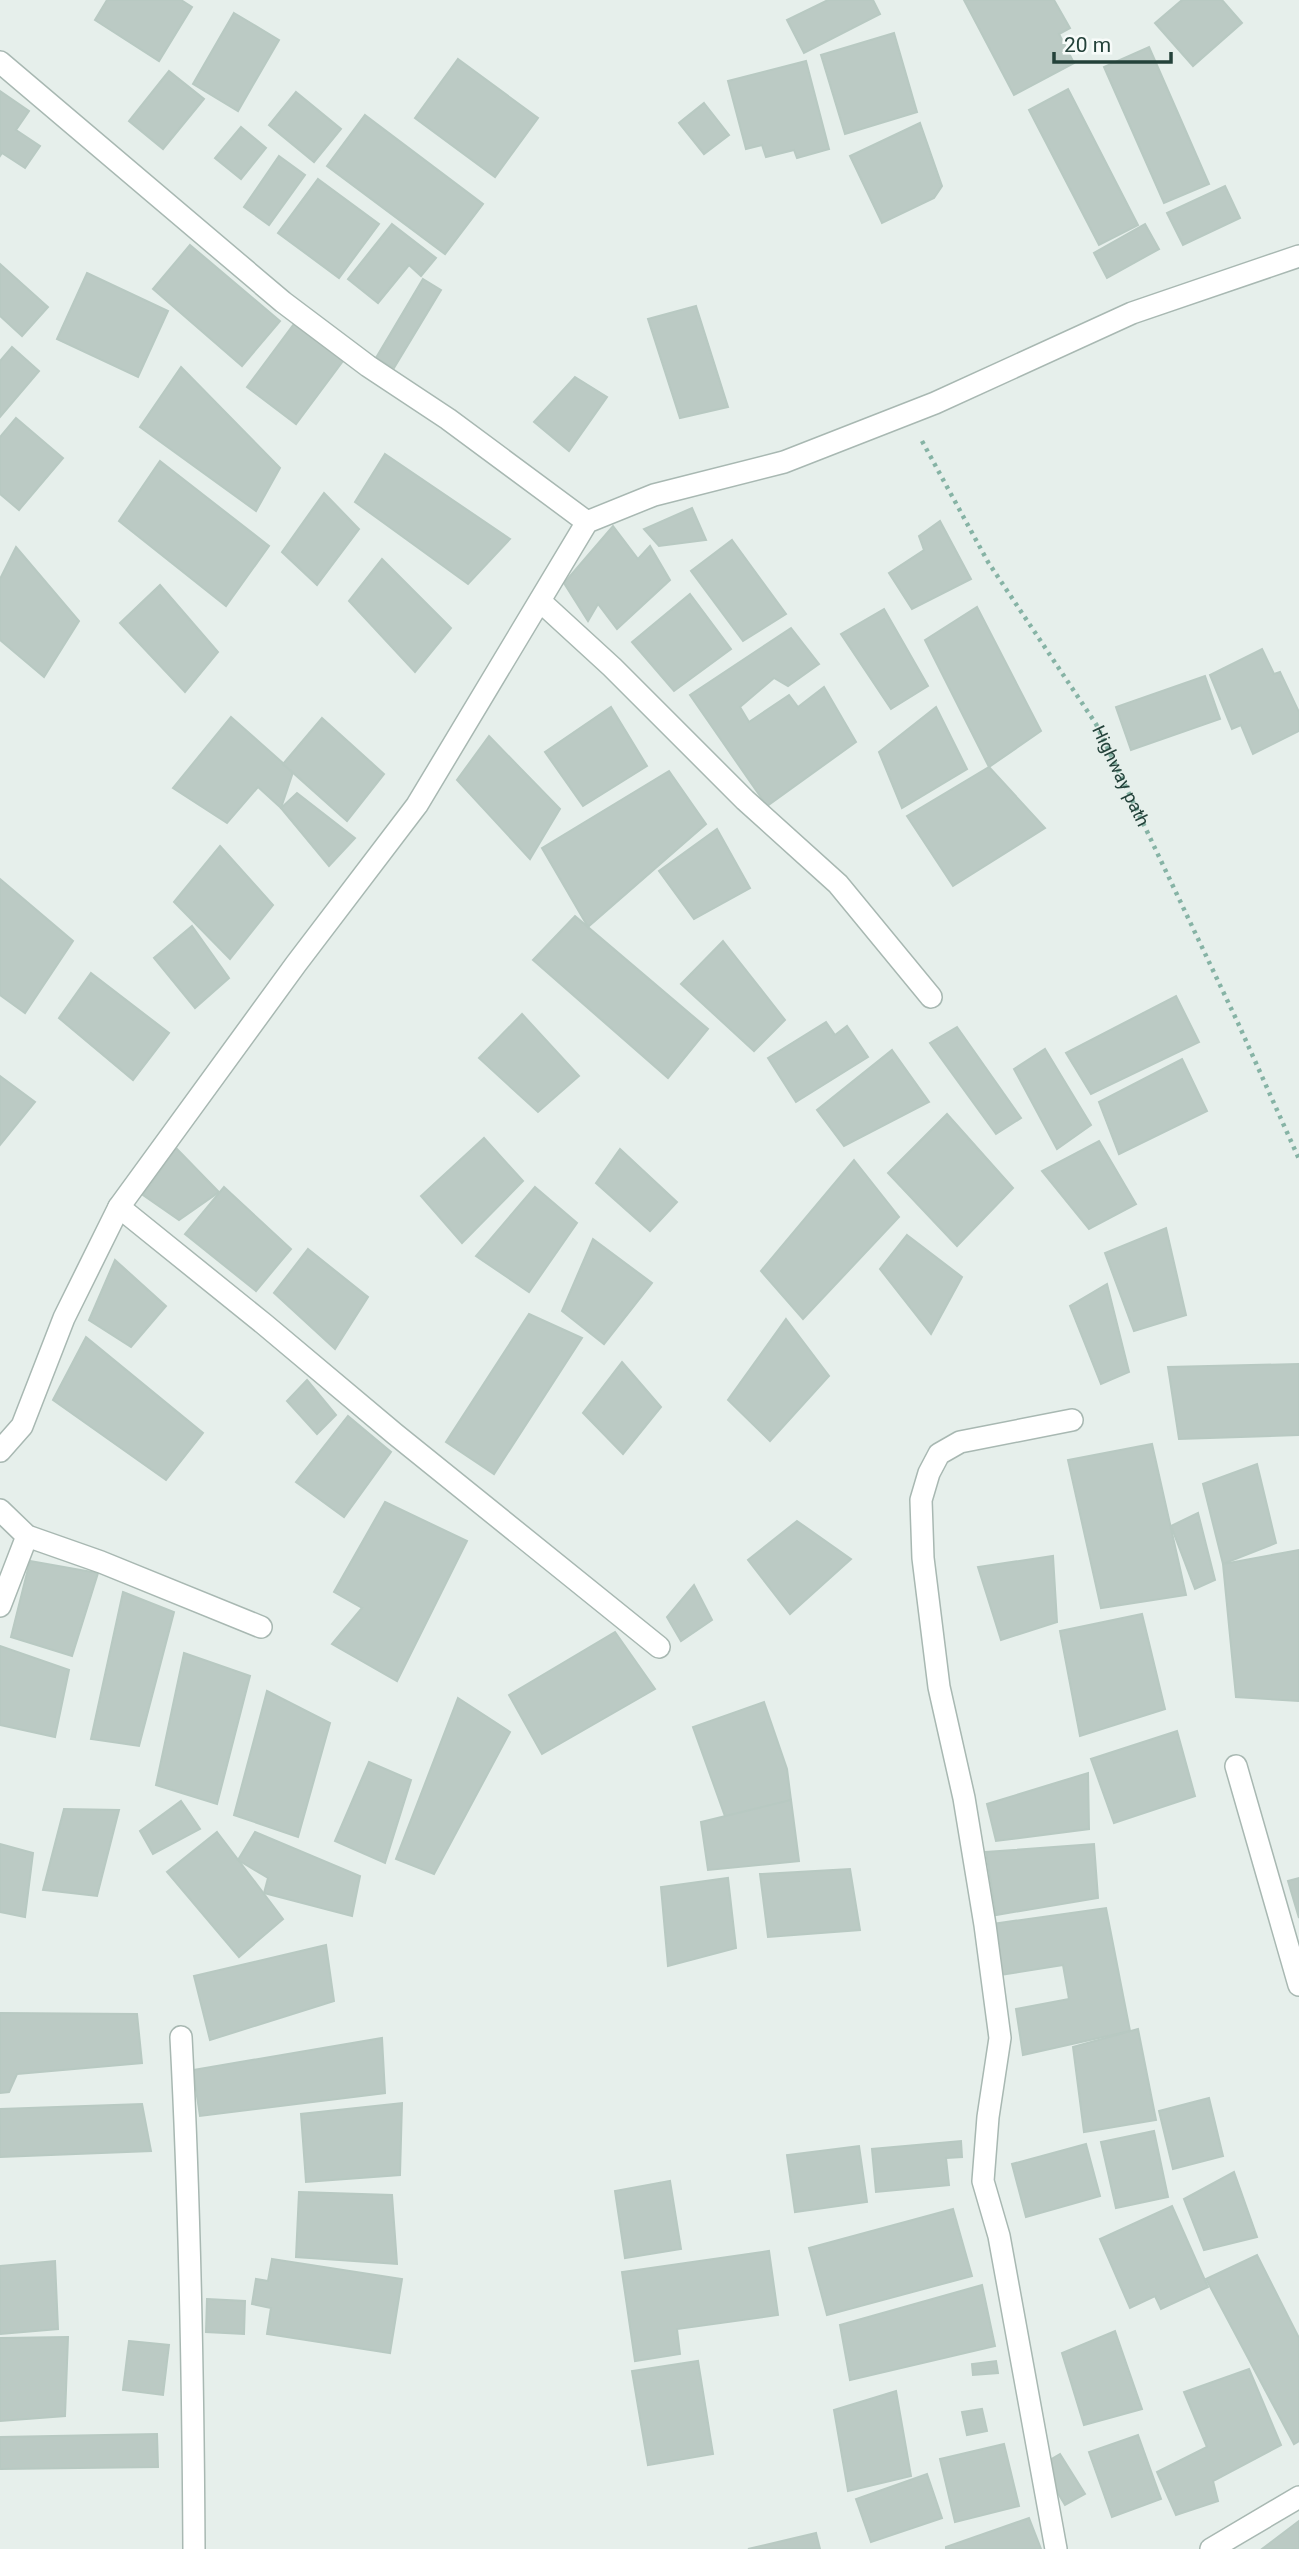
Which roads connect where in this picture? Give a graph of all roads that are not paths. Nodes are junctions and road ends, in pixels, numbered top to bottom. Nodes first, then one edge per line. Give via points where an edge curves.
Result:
1 (0, 62) edge
2 (1299, 256) edge
3 (587, 522) junction
4 (540, 601) junction
5 (931, 997) dead end
6 (119, 1207) junction
7 (1072, 1420) dead end
8 (0, 1451) edge
9 (0, 1510) edge
10 (27, 1536) junction
11 (0, 1606) edge
12 (261, 1627) dead end
13 (659, 1647) dead end
14 (1236, 1766) dead end
15 (1299, 1985) edge
16 (181, 2037) dead end
17 (1299, 2497) edge
18 (194, 2549) edge
19 (1056, 2549) edge
20 (1211, 2549) edge

1 - 3 street via 283,302
2 - 3 street via 1132,313 935,403 784,462 654,495
3 - 4 street
4 - 5 street via 838,884
4 - 6 street via 417,805
6 - 8 street via 64,1318 22,1426
6 - 13 street
7 - 19 street via 960,1442 939,1454 922,1500 923,1558 939,1687 964,1798 1000,2038 983,2182 999,2235
9 - 10 street
10 - 11 street
10 - 12 street
14 - 15 street
16 - 18 street
17 - 20 street

